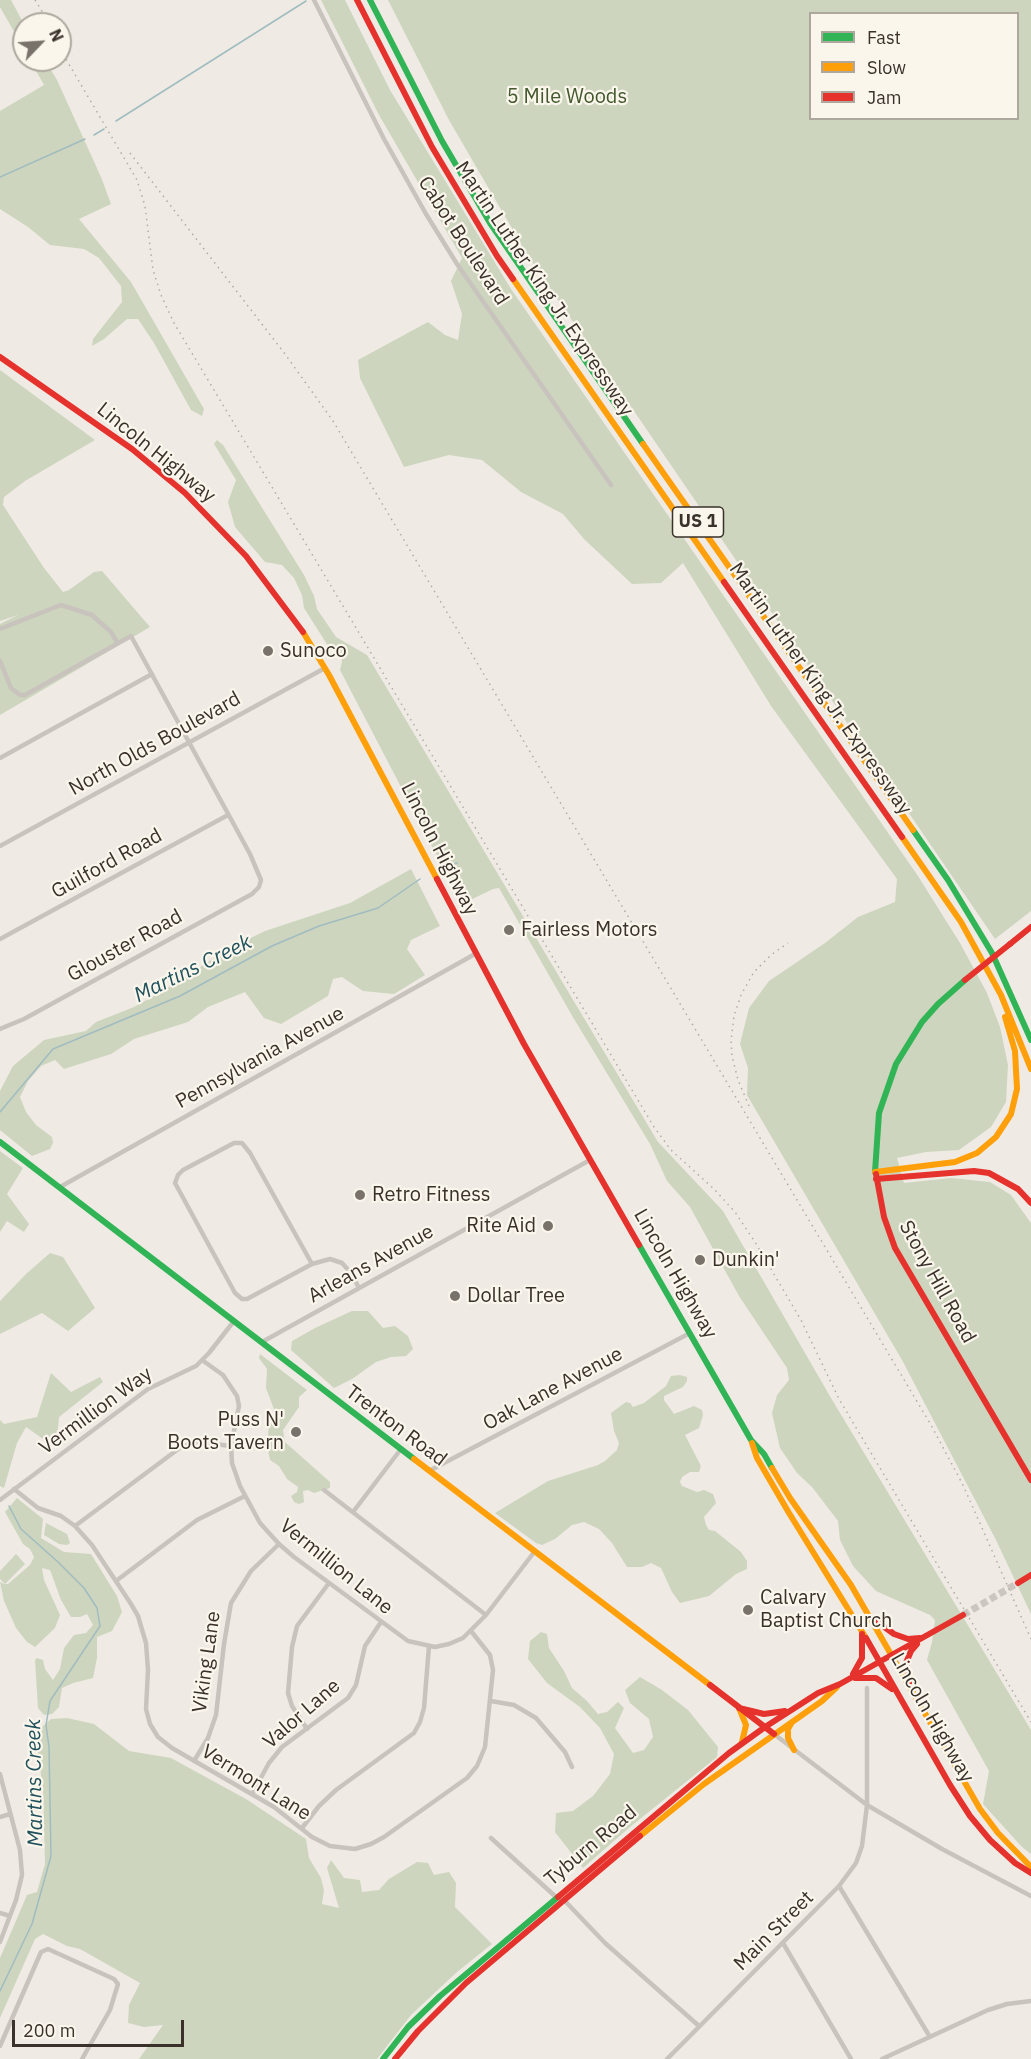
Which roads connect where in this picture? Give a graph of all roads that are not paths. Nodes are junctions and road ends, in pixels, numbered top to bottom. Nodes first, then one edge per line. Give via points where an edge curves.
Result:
1 (314, 0) edge
2 (357, 0) edge
3 (370, 0) edge
4 (0, 357) edge
5 (611, 485) dead end
6 (0, 629) edge
7 (117, 642) junction
8 (0, 661) edge
9 (325, 668) junction
10 (152, 674) junction
11 (188, 742) junction
12 (0, 758) edge
13 (228, 814) junction
14 (0, 846) edge
15 (1031, 927) edge
16 (0, 939) edge
17 (475, 954) junction
18 (992, 976) junction
19 (0, 1029) edge
20 (1031, 1041) edge
21 (1031, 1069) edge
22 (0, 1142) edge
23 (590, 1160) junction
24 (876, 1175) junction
25 (60, 1187) junction
26 (1031, 1203) edge
27 (312, 1264) junction
28 (359, 1288) junction
29 (234, 1321) junction
30 (690, 1333) junction
31 (262, 1342) junction
32 (202, 1360) junction
33 (751, 1440) junction
34 (231, 1446) junction
35 (401, 1449) junction
36 (429, 1471) junction
37 (1031, 1480) edge
38 (14, 1489) junction
39 (324, 1490) dead end
40 (245, 1496) junction
41 (0, 1500) edge
42 (353, 1512) junction
43 (75, 1526) junction
44 (279, 1544) junction
45 (536, 1551) junction
46 (1031, 1575) edge
47 (116, 1581) junction
48 (329, 1583) junction
49 (1018, 1583) tunnel mouth
50 (867, 1613) junction
51 (486, 1614) junction
52 (963, 1615) tunnel mouth
53 (381, 1622) junction
54 (859, 1625) junction
55 (471, 1631) junction
56 (922, 1638) junction
57 (429, 1646) junction
58 (891, 1656) junction
59 (880, 1661) junction
60 (850, 1679) junction
61 (840, 1684) junction
62 (867, 1688) dead end
63 (911, 1692) junction
64 (896, 1693) junction
65 (491, 1701) junction
66 (739, 1708) junction
67 (793, 1709) junction
68 (792, 1721) junction
69 (765, 1727) junction
70 (307, 1729) junction
71 (774, 1734) junction
72 (742, 1743) junction
73 (796, 1752) junction
74 (194, 1761) junction
75 (572, 1767) dead end
76 (0, 1774) edge
77 (252, 1794) junction
78 (867, 1805) junction
79 (10, 1814) junction
80 (0, 1817) edge
81 (302, 1828) junction
82 (491, 1838) dead end
83 (1031, 1867) edge
84 (1031, 1873) edge
85 (839, 1886) junction
86 (1031, 1896) edge
87 (556, 1898) junction
88 (564, 1900) junction
89 (0, 1913) edge
90 (10, 1917) junction
91 (0, 1942) edge
92 (783, 1943) junction
93 (1031, 2001) edge
94 (699, 2026) junction
95 (930, 2037) junction
96 (0, 2046) edge
97 (82, 2059) edge
98 (383, 2059) edge
99 (395, 2059) edge
100 (667, 2059) edge
101 (851, 2059) edge
102 (882, 2059) edge

1 - 5 street, Cabot Boulevard via 426,214
2 - 18 main road, Martin Luther King Jr. Expressway / US 1 via 432,147 497,256 938,886
3 - 20 main road, Martin Luther King Jr. Expressway / US 1 via 442,141 490,223 948,880 996,962
4 - 9 main road, Lincoln Highway via 137,453 199,507 277,595
6 - 7 street via 61,605 92,615
7 - 8 street via 25,695 11,688
7 - 10 street via 131,636
9 - 11 street, North Olds Boulevard
9 - 17 main road, Lincoln Highway
10 - 11 street
10 - 12 street
11 - 13 street
11 - 14 street, North Olds Boulevard
13 - 16 street, Guilford Road
13 - 19 street, Glouster Road via 258,870 260,884 252,894
15 - 24 main road, Stony Hill Road, bridge via 946,996 922,1022 886,1088 877,1124
17 - 23 main road, Lincoln Highway
17 - 25 street, Pennsylvania Avenue
18 - 21 main road, Martin Luther King Jr. Expressway / US 1
18 - 24 main road via 1017,1062 1016,1097 1007,1121 990,1143 964,1160
22 - 25 main road, Trenton Road
23 - 28 street, Arleans Avenue
23 - 30 main road, Lincoln Highway
24 - 26 main road via 981,1172 1011,1184
24 - 37 main road, Stony Hill Road via 884,1217 901,1258
25 - 29 main road, Trenton Road
27 - 27 street via 242,1143 227,1146 178,1175 177,1189 242,1299 255,1296
27 - 28 street via 330,1259 342,1263
28 - 31 street, Arleans Avenue
29 - 31 main road, Trenton Road
29 - 32 street, Vermillion Way
30 - 33 main road, Lincoln Highway
30 - 36 street, Oak Lane Avenue
31 - 35 main road, Trenton Road
32 - 34 street, Vermillion Lane via 223,1376 237,1396 238,1414
32 - 38 street, Vermillion Way via 148,1389
33 - 50 main road, Lincoln Highway via 764,1454
33 - 54 main road, Lincoln Highway via 783,1504
34 - 40 street, Vermillion Lane via 232,1463
34 - 43 street via 196,1442 181,1447
35 - 36 main road, Trenton Road
35 - 42 street
36 - 45 main road, Trenton Road
38 - 41 street, Vermillion Way
38 - 43 street, Vermont Lane via 38,1508
39 - 42 street
40 - 44 street, Vermillion Lane via 260,1523
40 - 47 street via 196,1520
42 - 51 street
43 - 47 street, Vermont Lane
44 - 48 street, Vermillion Lane
44 - 74 street, Viking Lane via 251,1571 231,1603 216,1715
45 - 51 street
45 - 66 main road, Trenton Road
46 - 49 main road
47 - 74 street, Vermont Lane via 138,1616 146,1643 146,1709 150,1724 164,1743
48 - 53 street, Vermillion Lane
48 - 70 street via 297,1626 292,1647 288,1694 291,1706
50 - 56 main road via 894,1635
50 - 58 main road, Lincoln Highway
51 - 55 street
52 - 56 main road, Tyburn Road
53 - 57 street, Vermillion Lane via 408,1641
53 - 70 street, Valor Lane via 365,1646 353,1692
54 - 59 main road, Lincoln Highway
54 - 60 main road via 863,1651 860,1665
55 - 57 street via 449,1644
55 - 65 street, Vermont Lane via 492,1660
56 - 58 main road, Tyburn Road
56 - 63 main road via 910,1651 906,1663
57 - 81 street via 424,1708 414,1733 336,1790
58 - 59 main road, Tyburn Road
58 - 63 main road, Lincoln Highway
59 - 60 main road, Tyburn Road
59 - 64 main road, Lincoln Highway
60 - 61 main road, Tyburn Road
60 - 64 main road via 876,1678
61 - 67 main road, Tyburn Road
61 - 68 main road, Tyburn Road
62 - 78 street, Main Street
63 - 83 main road, Lincoln Highway via 980,1809
64 - 84 main road, Lincoln Highway via 977,1825 1006,1855
65 - 75 street via 514,1705 536,1718
65 - 81 street, Vermont Lane via 485,1747 473,1772 393,1830 363,1847 347,1849 325,1845
66 - 67 main road via 764,1714
66 - 69 main road, Trenton Road
66 - 72 main road via 747,1725
67 - 69 main road, Tyburn Road
68 - 71 main road, Tyburn Road
68 - 73 main road via 788,1738
69 - 71 main road, Trenton Road
69 - 72 main road, Tyburn Road
70 - 77 street, Valor Lane via 276,1755
71 - 73 street
71 - 88 main road, Tyburn Road via 696,1790
72 - 87 main road, Tyburn Road
73 - 78 street
74 - 77 street, Vermont Lane
76 - 79 street
77 - 81 street, Vermont Lane
78 - 85 street, Main Street via 860,1855
78 - 86 street
79 - 80 street
79 - 90 street via 22,1875
82 - 87 street
85 - 92 street, Main Street
85 - 95 street
87 - 98 main road, Tyburn Road via 440,1996
88 - 94 street via 605,1943
88 - 99 main road, Tyburn Road via 451,1996
89 - 90 street
90 - 91 street
92 - 94 street, Main Street
92 - 101 street
93 - 95 street via 996,2007
94 - 100 street, Main Street
95 - 102 street
96 - 97 street via 42,1952 48,1949 118,1984 110,2010

